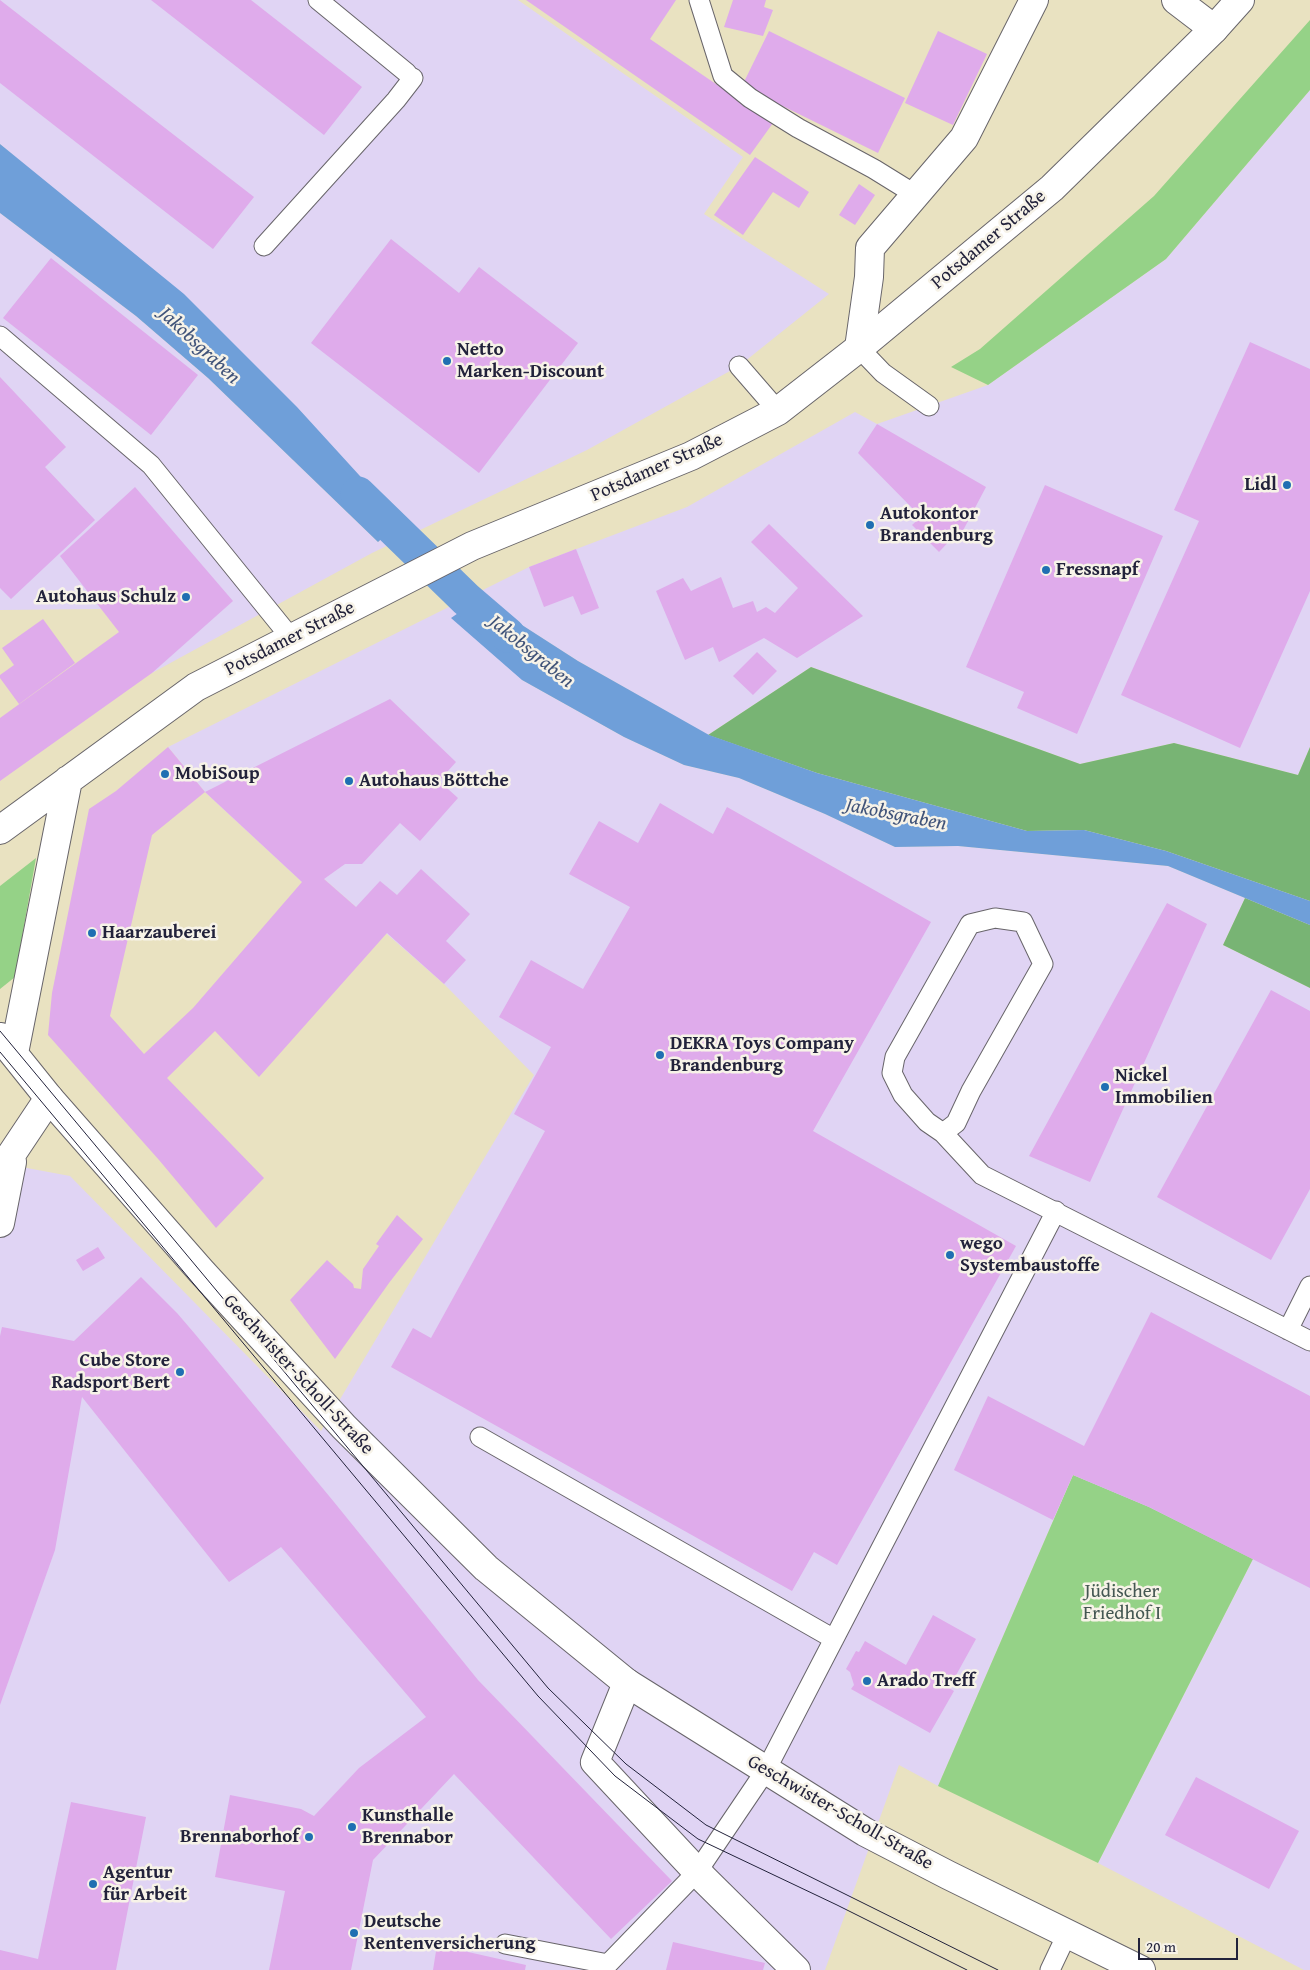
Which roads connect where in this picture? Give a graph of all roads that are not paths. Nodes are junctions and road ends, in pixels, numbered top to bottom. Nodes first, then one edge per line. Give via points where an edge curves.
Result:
1 (318, 0) edge
2 (699, 0) edge
3 (1034, 0) edge
4 (1176, 0) edge
5 (1240, 0) edge
6 (1214, 29) junction
7 (916, 195) junction
8 (264, 246) dead end
9 (0, 336) edge
10 (859, 348) junction
11 (739, 366) dead end
12 (929, 406) dead end
13 (778, 411) junction
14 (292, 638) junction
15 (68, 780) junction
16 (0, 830) edge
17 (7, 1045) edge
18 (49, 1098) junction
19 (944, 1133) junction
20 (1056, 1211) junction
21 (0, 1223) edge
22 (1310, 1286) edge
23 (1288, 1330) junction
24 (1310, 1341) edge
25 (480, 1437) dead end
26 (834, 1639) junction
27 (627, 1683) junction
28 (766, 1770) junction
29 (697, 1872) junction
30 (1068, 1932) junction
31 (505, 1944) dead end
32 (796, 1970) edge
33 (1050, 1970) edge
34 (1141, 1970) edge

1 - 8 lane via 410,75 396,100
2 - 7 lane via 724,76 750,98 798,128
3 - 7 street via 964,138
4 - 6 street
5 - 6 street, Potsdamer Straße
6 - 10 street, Potsdamer Straße via 1052,188
7 - 10 street via 870,248
9 - 14 lane via 151,465
10 - 12 lane via 883,373
10 - 13 street, Potsdamer Straße
11 - 13 lane
13 - 14 street, Potsdamer Straße via 691,456 472,546
14 - 15 street, Potsdamer Straße via 196,686
15 - 16 street, Potsdamer Straße
15 - 17 street
17 - 18 street, Geschwister-Scholl-Straße
18 - 21 street via 11,1155
18 - 27 street, Geschwister-Scholl-Straße via 344,1427 486,1568
19 - 19 lane via 956,1123 1043,964 1023,922 995,918 970,924 895,1056 892,1073 903,1095 928,1122
19 - 20 lane via 982,1175
20 - 23 lane
20 - 26 lane
22 - 23 lane
23 - 24 lane
25 - 26 lane
26 - 28 lane
27 - 28 street, Geschwister-Scholl-Straße
27 - 29 street via 596,1762
28 - 29 lane
28 - 30 street, Geschwister-Scholl-Straße via 865,1832
29 - 31 lane via 608,1964
29 - 32 street
30 - 33 lane
30 - 34 street, Geschwister-Scholl-Straße

